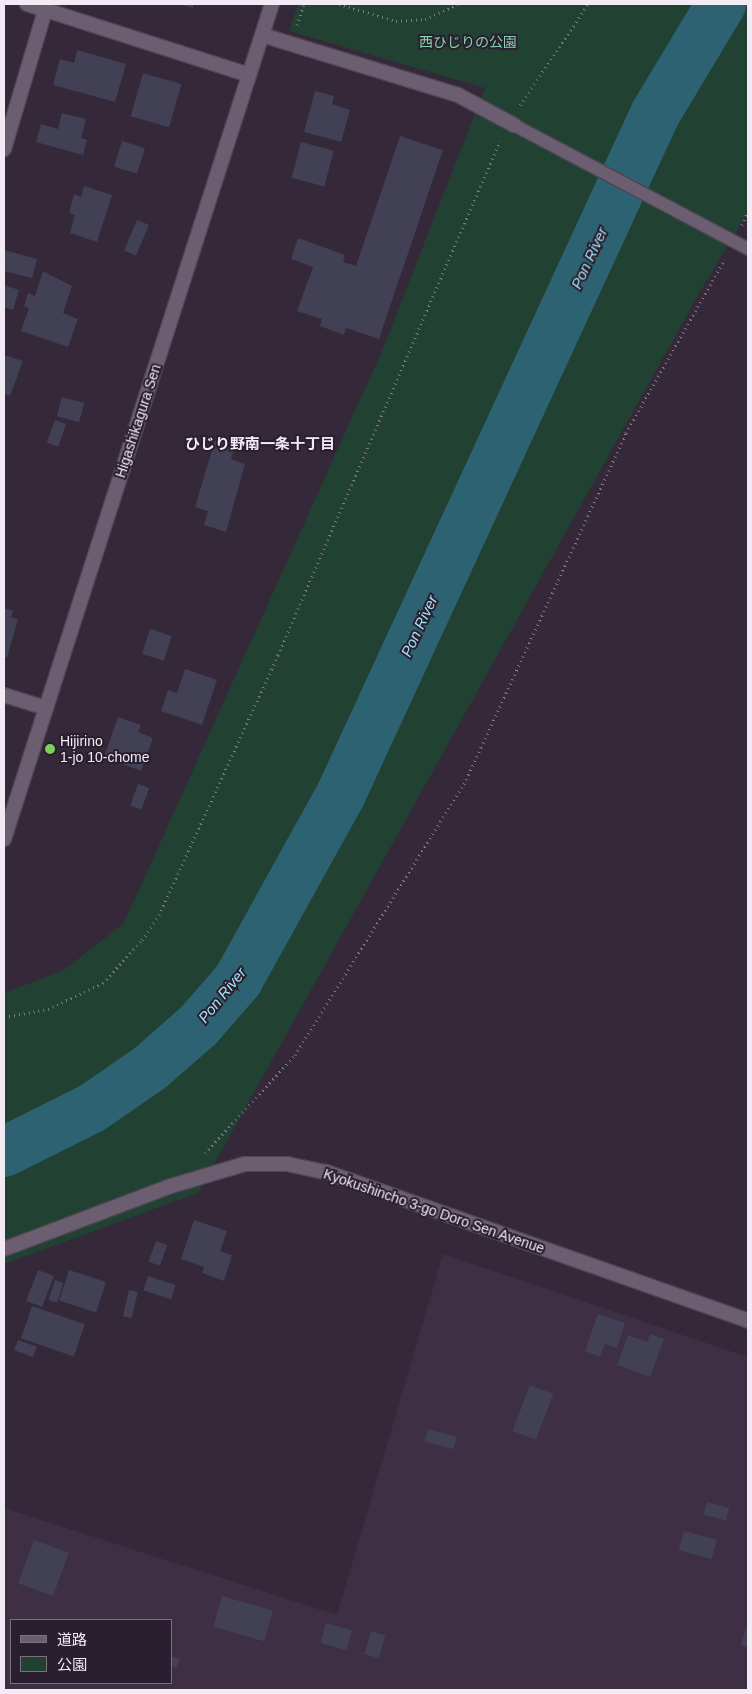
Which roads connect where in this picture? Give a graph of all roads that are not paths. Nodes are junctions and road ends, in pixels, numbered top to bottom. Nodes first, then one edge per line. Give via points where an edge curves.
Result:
1 (27, 4) edge
2 (272, 4) edge
3 (46, 7) edge
4 (262, 35) junction
5 (249, 75) junction
6 (511, 124) joint
7 (4, 149) edge
8 (748, 249) edge
9 (4, 695) edge
10 (46, 708) junction
11 (4, 839) edge
12 (4, 1249) edge
13 (748, 1321) edge

1 - 3 street
2 - 4 street, Higashikagura Sen
3 - 5 street
3 - 7 street
4 - 5 street, Higashikagura Sen
4 - 6 street via 458,95
5 - 10 street, Higashikagura Sen
6 - 8 lane
9 - 10 street
10 - 11 street, Higashikagura Sen
12 - 13 street, Kyokushincho 3-go Doro Sen Avenue via 245,1164 287,1164 326,1172

